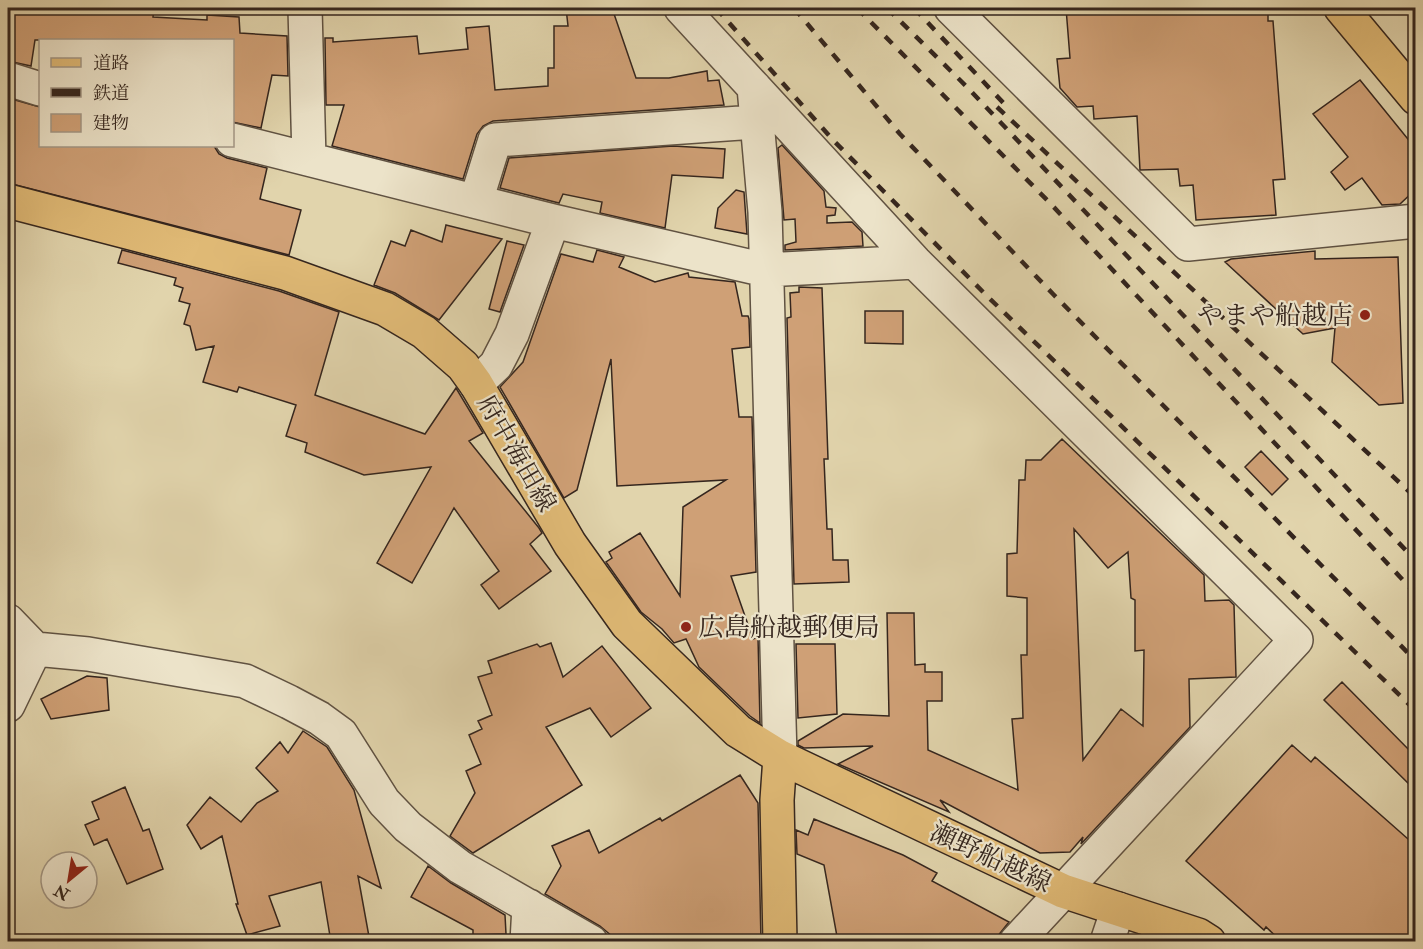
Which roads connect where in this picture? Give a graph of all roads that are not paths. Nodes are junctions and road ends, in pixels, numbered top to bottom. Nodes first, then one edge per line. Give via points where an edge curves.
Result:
1 (305, 8) edge
2 (681, 8) edge
3 (951, 8) edge
4 (1341, 8) edge
5 (8, 79) edge
6 (754, 87) junction
7 (39, 88) edge
8 (1416, 98) edge
9 (755, 122) junction
10 (234, 140) edge
11 (309, 159) junction
12 (8, 201) edge
13 (476, 201) junction
14 (553, 220) junction
15 (1416, 220) edge
16 (915, 262) junction
17 (765, 270) junction
18 (476, 384) junction
19 (8, 621) edge
20 (35, 649) junction
21 (8, 705) edge
22 (780, 757) junction
23 (1063, 891) junction
24 (529, 906) junction
25 (1118, 909) junction
26 (527, 942) edge
27 (591, 942) edge
28 (780, 942) edge
29 (1016, 942) edge
30 (1107, 942) edge
31 (1209, 942) edge

1 - 11 street
2 - 6 street
3 - 15 street via 1188,244
4 - 8 main road
5 - 7 street
6 - 9 street
6 - 16 street
9 - 13 street via 495,140
9 - 17 street via 765,212
10 - 11 street
11 - 13 street
12 - 18 main road, 府中海田線 via 285,273 385,309 424,332 463,366
13 - 14 street
14 - 17 street
14 - 18 street via 512,334 496,365
16 - 17 street
16 - 23 street via 1296,640
17 - 22 street
18 - 22 main road, 府中海田線 via 570,544 627,624 738,731
19 - 20 street
20 - 21 street
20 - 24 street via 88,654 245,681 289,702 341,734 384,802 408,827 460,867
22 - 23 main road, 瀬野船越線
22 - 28 main road
23 - 25 main road, 瀬野船越線
23 - 29 street
24 - 26 street
24 - 27 street
25 - 30 street
25 - 31 main road, 瀬野船越線

